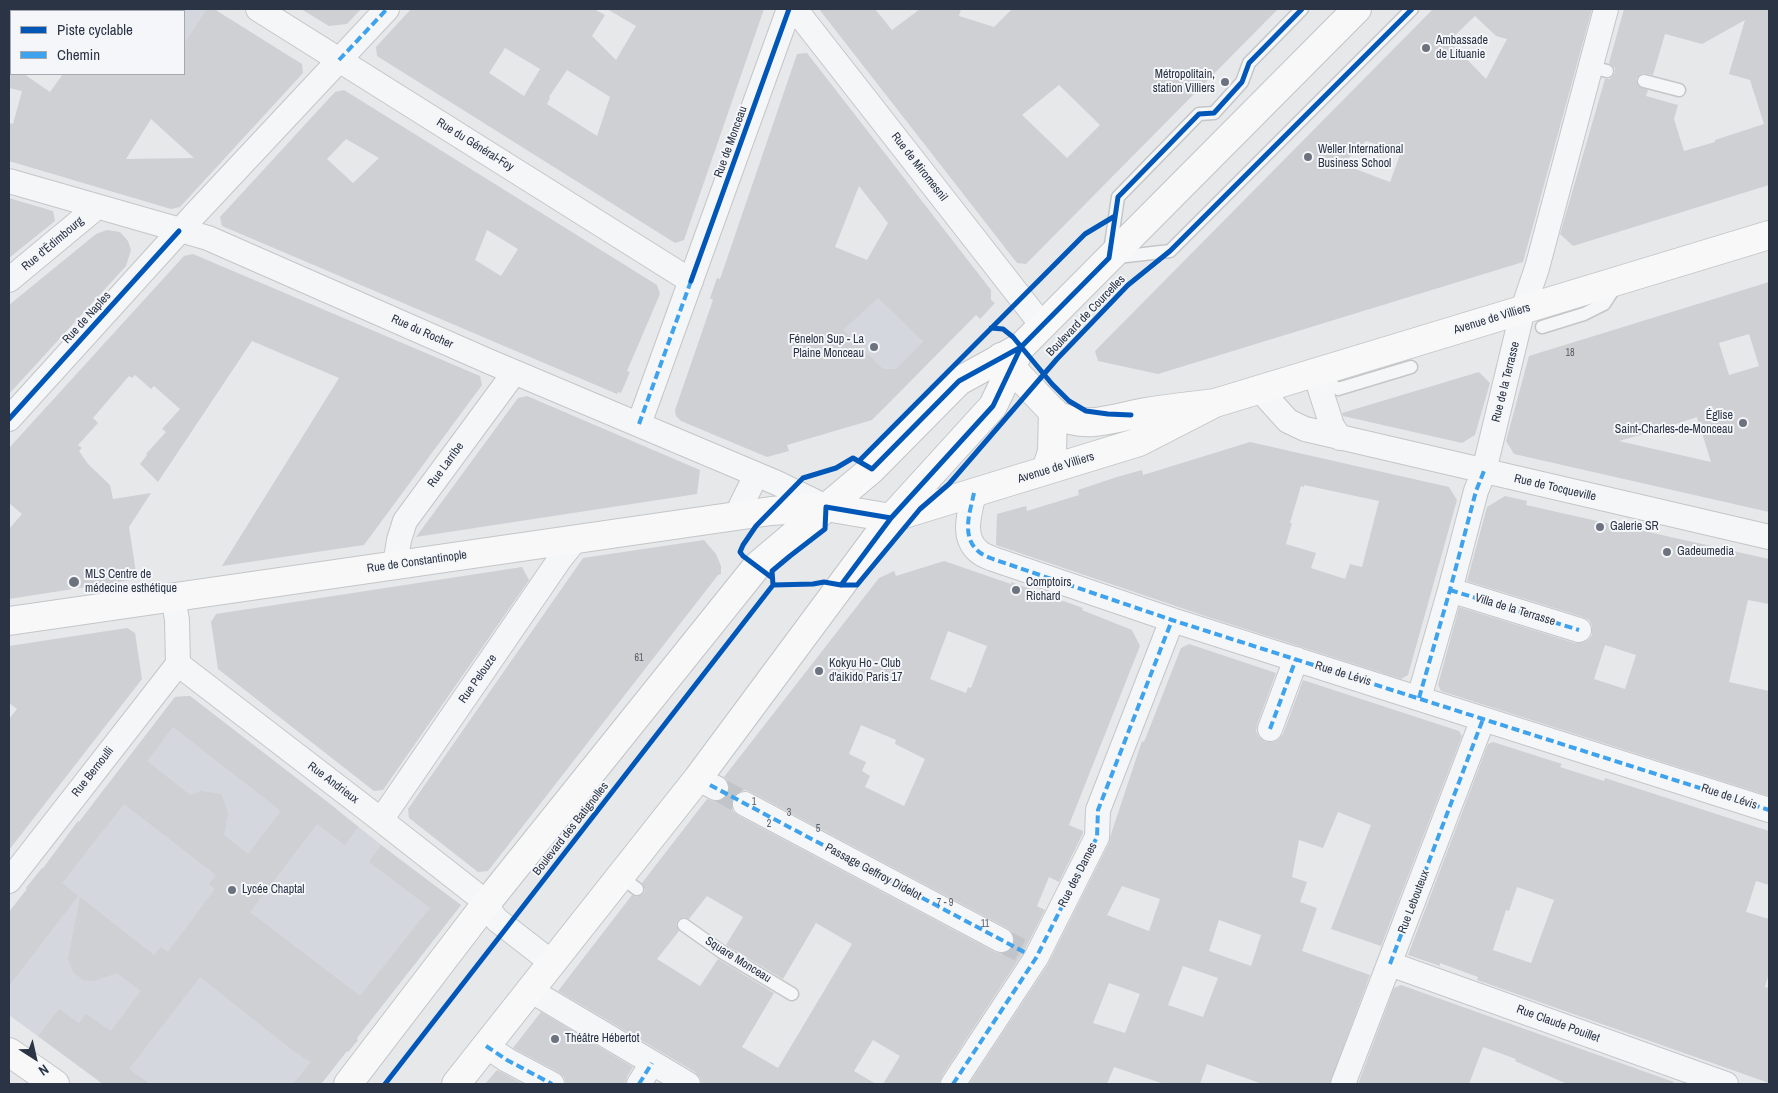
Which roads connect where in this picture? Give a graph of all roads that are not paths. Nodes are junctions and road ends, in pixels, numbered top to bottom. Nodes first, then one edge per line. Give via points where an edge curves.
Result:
1 (258, 9) edge
2 (387, 9) edge
3 (790, 9) edge
4 (795, 9) edge
5 (1302, 9) edge
6 (1357, 9) edge
7 (1412, 9) edge
8 (1606, 9) edge
9 (339, 60) junction
10 (1644, 81) dead end
11 (1679, 90) dead end
12 (1240, 106) junction
13 (9, 182) edge
14 (97, 207) junction
15 (180, 231) junction
16 (1769, 235) edge
17 (1108, 258) junction
18 (9, 280) edge
19 (691, 281) junction
20 (1532, 318) junction
21 (1042, 325) junction
22 (1011, 357) junction
23 (1411, 366) dead end
24 (514, 373) junction
25 (1315, 373) junction
26 (1260, 390) junction
27 (1215, 403) junction
28 (1053, 411) junction
29 (9, 419) edge
30 (639, 424) junction
31 (1340, 438) junction
32 (1046, 470) junction
33 (1484, 471) junction
34 (756, 475) junction
35 (974, 493) junction
36 (826, 507) junction
37 (736, 516) junction
38 (891, 518) junction
39 (1769, 537) edge
40 (576, 539) junction
41 (395, 565) junction
42 (1450, 590) junction
43 (173, 597) junction
44 (1172, 620) junction
45 (9, 621) edge
46 (1579, 630) dead end
47 (1296, 659) junction
48 (178, 664) junction
49 (1419, 698) junction
50 (1483, 719) junction
51 (1270, 729) dead end
52 (745, 804) tunnel mouth
53 (1769, 810) edge
54 (381, 820) junction
55 (9, 881) edge
56 (485, 905) junction
57 (684, 925) dead end
58 (1016, 948) tunnel mouth
59 (551, 962) junction
60 (1384, 962) junction
61 (530, 990) junction
62 (792, 994) dead end
63 (486, 1046) junction
64 (9, 1052) edge
65 (652, 1063) junction
66 (54, 1084) edge
67 (348, 1084) edge
68 (456, 1084) edge
69 (552, 1084) edge
70 (639, 1084) edge
71 (688, 1084) edge
72 (953, 1084) edge
73 (1343, 1084) edge
74 (1726, 1084) edge

1 - 9 street, Rue du Général-Foy
2 - 9 street, Rue de Naples
3 - 19 street, Rue de Monceau
4 - 21 street, Rue de Miromesnil
5 - 12 lane, Boulevard de Courcelles via 1249,63 1242,82
6 - 12 main road, Boulevard de Courcelles
7 - 17 lane, Boulevard de Courcelles via 1170,251
8 - 20 street, Rue de la Terrasse via 1599,69 1537,268
9 - 15 street, Rue de Naples
9 - 19 street, Rue du Général-Foy
10 - 11 lane
12 - 17 main road, Boulevard de Courcelles
12 - 17 lane, Boulevard de Courcelles via 1199,114 1118,197
13 - 14 street, Rue du Rocher
14 - 15 street, Rue du Rocher
14 - 18 street, Rue d'Édimbourg
15 - 24 street, Rue du Rocher via 208,238
15 - 29 street, Rue de Naples
16 - 20 main road, Avenue de Villiers via 1620,281
17 - 21 main road, Boulevard de Courcelles
19 - 30 street, Rue de Monceau
20 - 25 main road, Avenue de Villiers
20 - 33 street, Rue de la Terrasse
21 - 22 main road, Boulevard de Courcelles
22 - 28 main road, Avenue de Villiers
22 - 36 main road, Boulevard de Courcelles via 959,381 872,469
22 - 38 main road, Boulevard de Courcelles via 993,406
23 - 25 lane via 1338,389
24 - 30 street, Rue du Rocher
24 - 41 street, Rue Larribe via 405,521 398,540
25 - 26 main road, Avenue de Villiers
25 - 31 street via 1332,426
26 - 27 main road, Avenue de Villiers
26 - 31 street, Rue de Tocqueville via 1288,421
27 - 28 main road, Avenue de Villiers via 1091,423 1066,420
27 - 32 main road, Avenue de Villiers via 1139,442
28 - 32 main road via 1052,452
30 - 34 street, Rue du Rocher
31 - 33 street, Rue de Tocqueville
32 - 35 main road, Avenue de Villiers
33 - 39 street, Rue de Tocqueville
33 - 42 street, Rue de la Terrasse
34 - 36 street, Rue du Rocher
34 - 37 street
35 - 38 main road, Avenue de Villiers
35 - 44 street, Rue de Lévis via 968,530 979,552
36 - 37 main road, Rue de Constantinople
36 - 38 main road, Rue de Constantinople
36 - 56 main road, Boulevard des Batignolles via 757,566
37 - 40 main road, Rue de Constantinople
38 - 59 main road via 698,778 628,883
40 - 41 main road, Rue de Constantinople
40 - 54 street, Rue Pelouze
41 - 43 main road, Rue de Constantinople
42 - 46 street, Villa de la Terrasse
42 - 49 street, Rue de la Terrasse
43 - 45 main road, Rue de Constantinople
43 - 48 street
44 - 47 street, Rue de Lévis
44 - 72 street, Rue des Dames via 1098,810 1097,837 1036,958
47 - 49 street, Rue de Lévis
47 - 51 street
48 - 54 street, Rue Andrieux
48 - 55 street, Rue Bernoulli
49 - 50 street, Rue de Lévis
50 - 53 street, Rue de Lévis
50 - 60 street, Rue Lebouteux
52 - 58 street, Passage Geffroy Didelot
54 - 56 street, Rue Andrieux via 478,896
56 - 59 street via 497,920
56 - 67 main road, Boulevard des Batignolles
57 - 62 lane, Square Monceau
59 - 61 main road
60 - 73 street, Rue Lebouteux
60 - 74 street, Rue Claude Pouillet
61 - 63 main road
61 - 65 street
63 - 68 main road
63 - 69 street
64 - 66 main road
65 - 70 street
65 - 71 street

